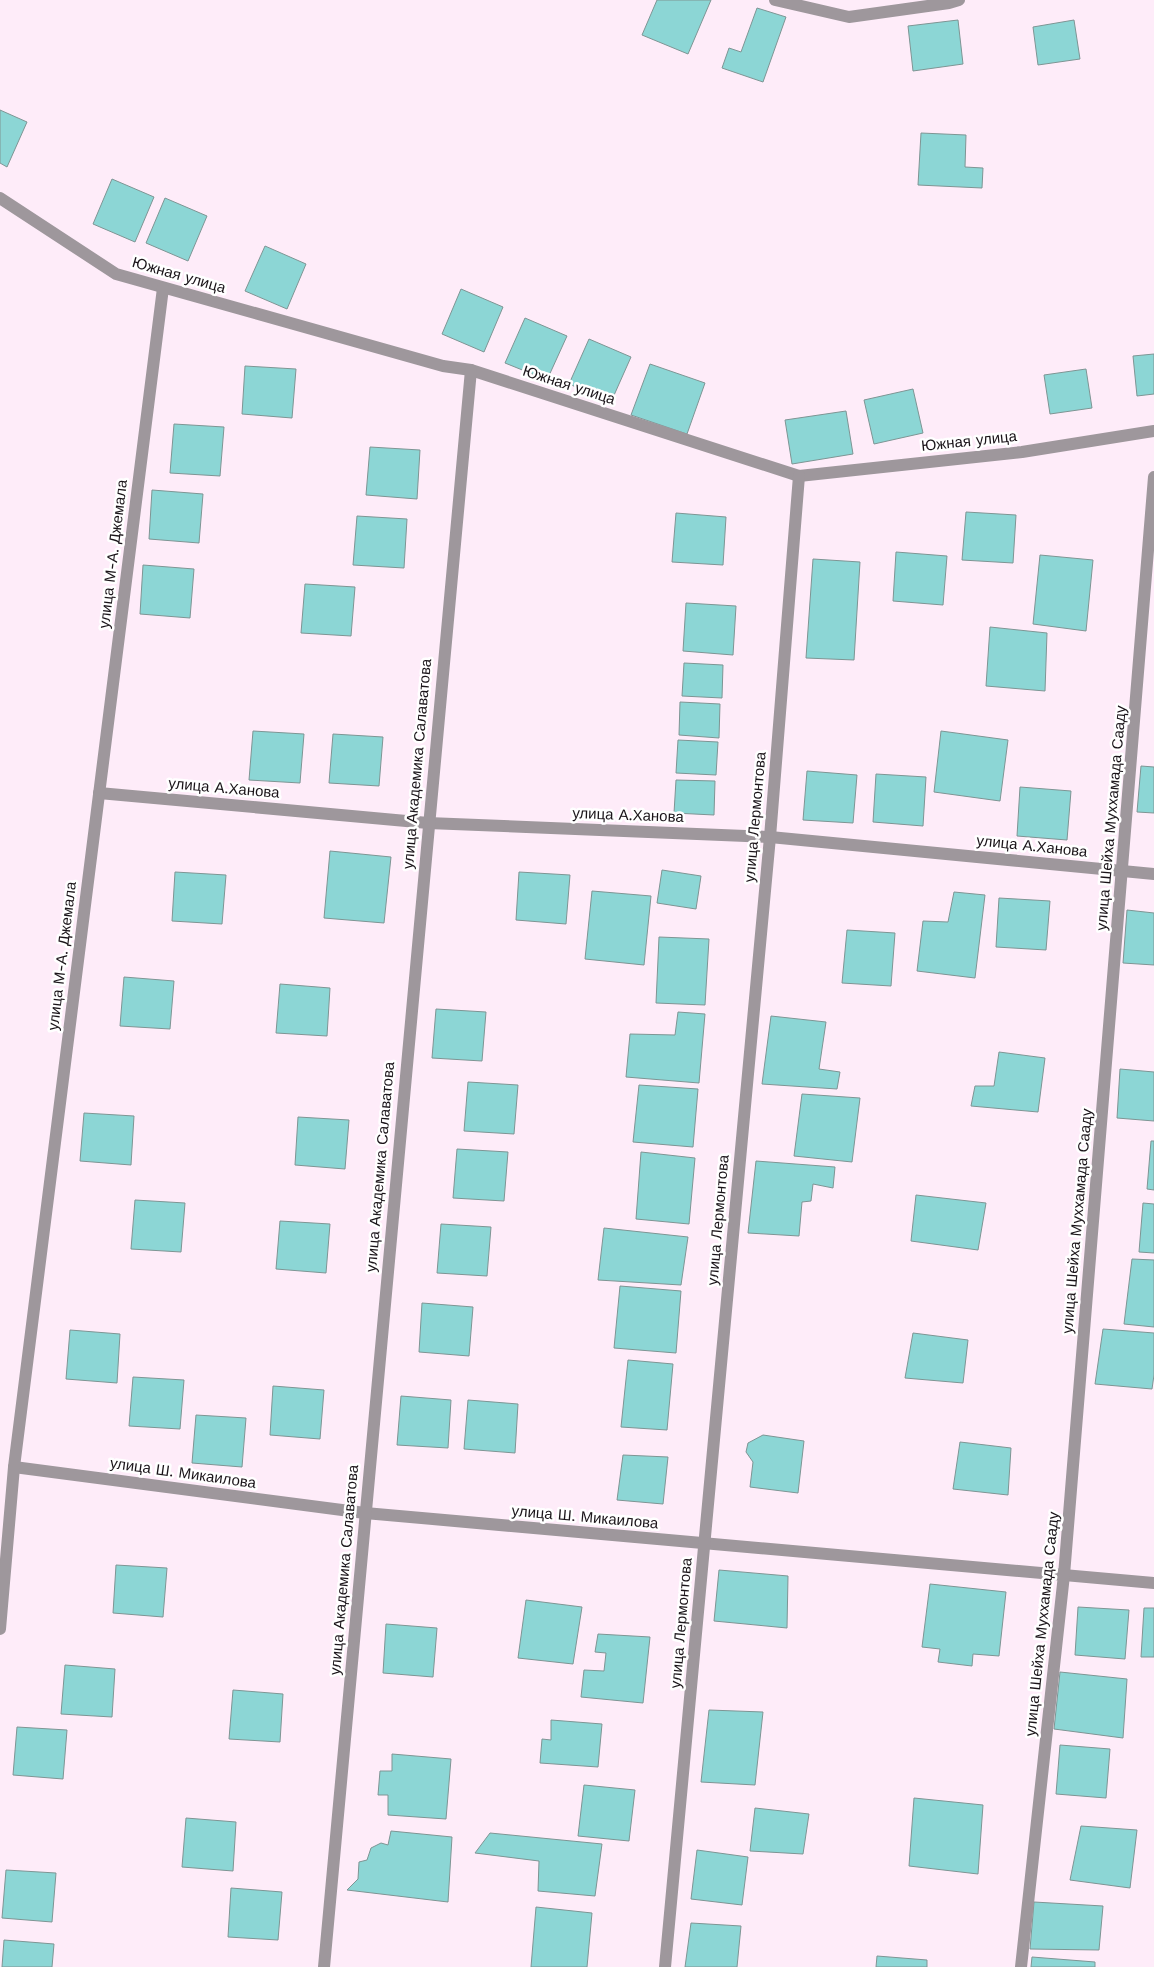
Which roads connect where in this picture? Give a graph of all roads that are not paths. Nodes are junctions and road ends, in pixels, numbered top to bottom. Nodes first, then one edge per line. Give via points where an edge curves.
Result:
1 (775, 0) edge
2 (959, 0) edge
3 (0, 198) edge
4 (163, 288) junction
5 (471, 370) junction
6 (1154, 430) edge
7 (799, 476) junction
8 (1154, 477) edge
9 (99, 793) junction
10 (428, 823) junction
11 (770, 837) junction
12 (1123, 871) junction
13 (1154, 874) edge
14 (14, 1467) junction
15 (365, 1513) junction
16 (704, 1543) junction
17 (1064, 1575) junction
18 (1154, 1583) edge
19 (0, 1629) edge
20 (324, 1967) edge
21 (665, 1967) edge
22 (1021, 1967) edge

1 - 2 street via 849,17
3 - 4 street, Южная улица via 116,274
4 - 5 street, Южная улица via 442,366
4 - 9 street, улица М-А. Джемала
5 - 7 street, Южная улица
5 - 10 street, улица Академика Салаватова
6 - 7 street, Южная улица via 1022,452
7 - 11 street, улица Лермонтова
8 - 12 street, улица Шейха Муххамада Сааду
9 - 10 street, улица А.Ханова
9 - 14 street, улица М-А. Джемала
10 - 11 street, улица А.Ханова
10 - 15 street, улица Академика Салаватова
11 - 12 street, улица А.Ханова
11 - 16 street, улица Лермонтова
12 - 13 street, улица А.Ханова
12 - 17 street, улица Шейха Муххамада Сааду
14 - 15 street, улица Ш. Микаилова
14 - 19 street, улица М-А. Джемала
15 - 16 street, улица Ш. Микаилова
15 - 20 street, улица Академика Салаватова
16 - 17 street, улица Ш. Микаилова
16 - 21 street, улица Лермонтова
17 - 18 street, улица Ш. Микаилова
17 - 22 street, улица Шейха Муххамада Сааду

